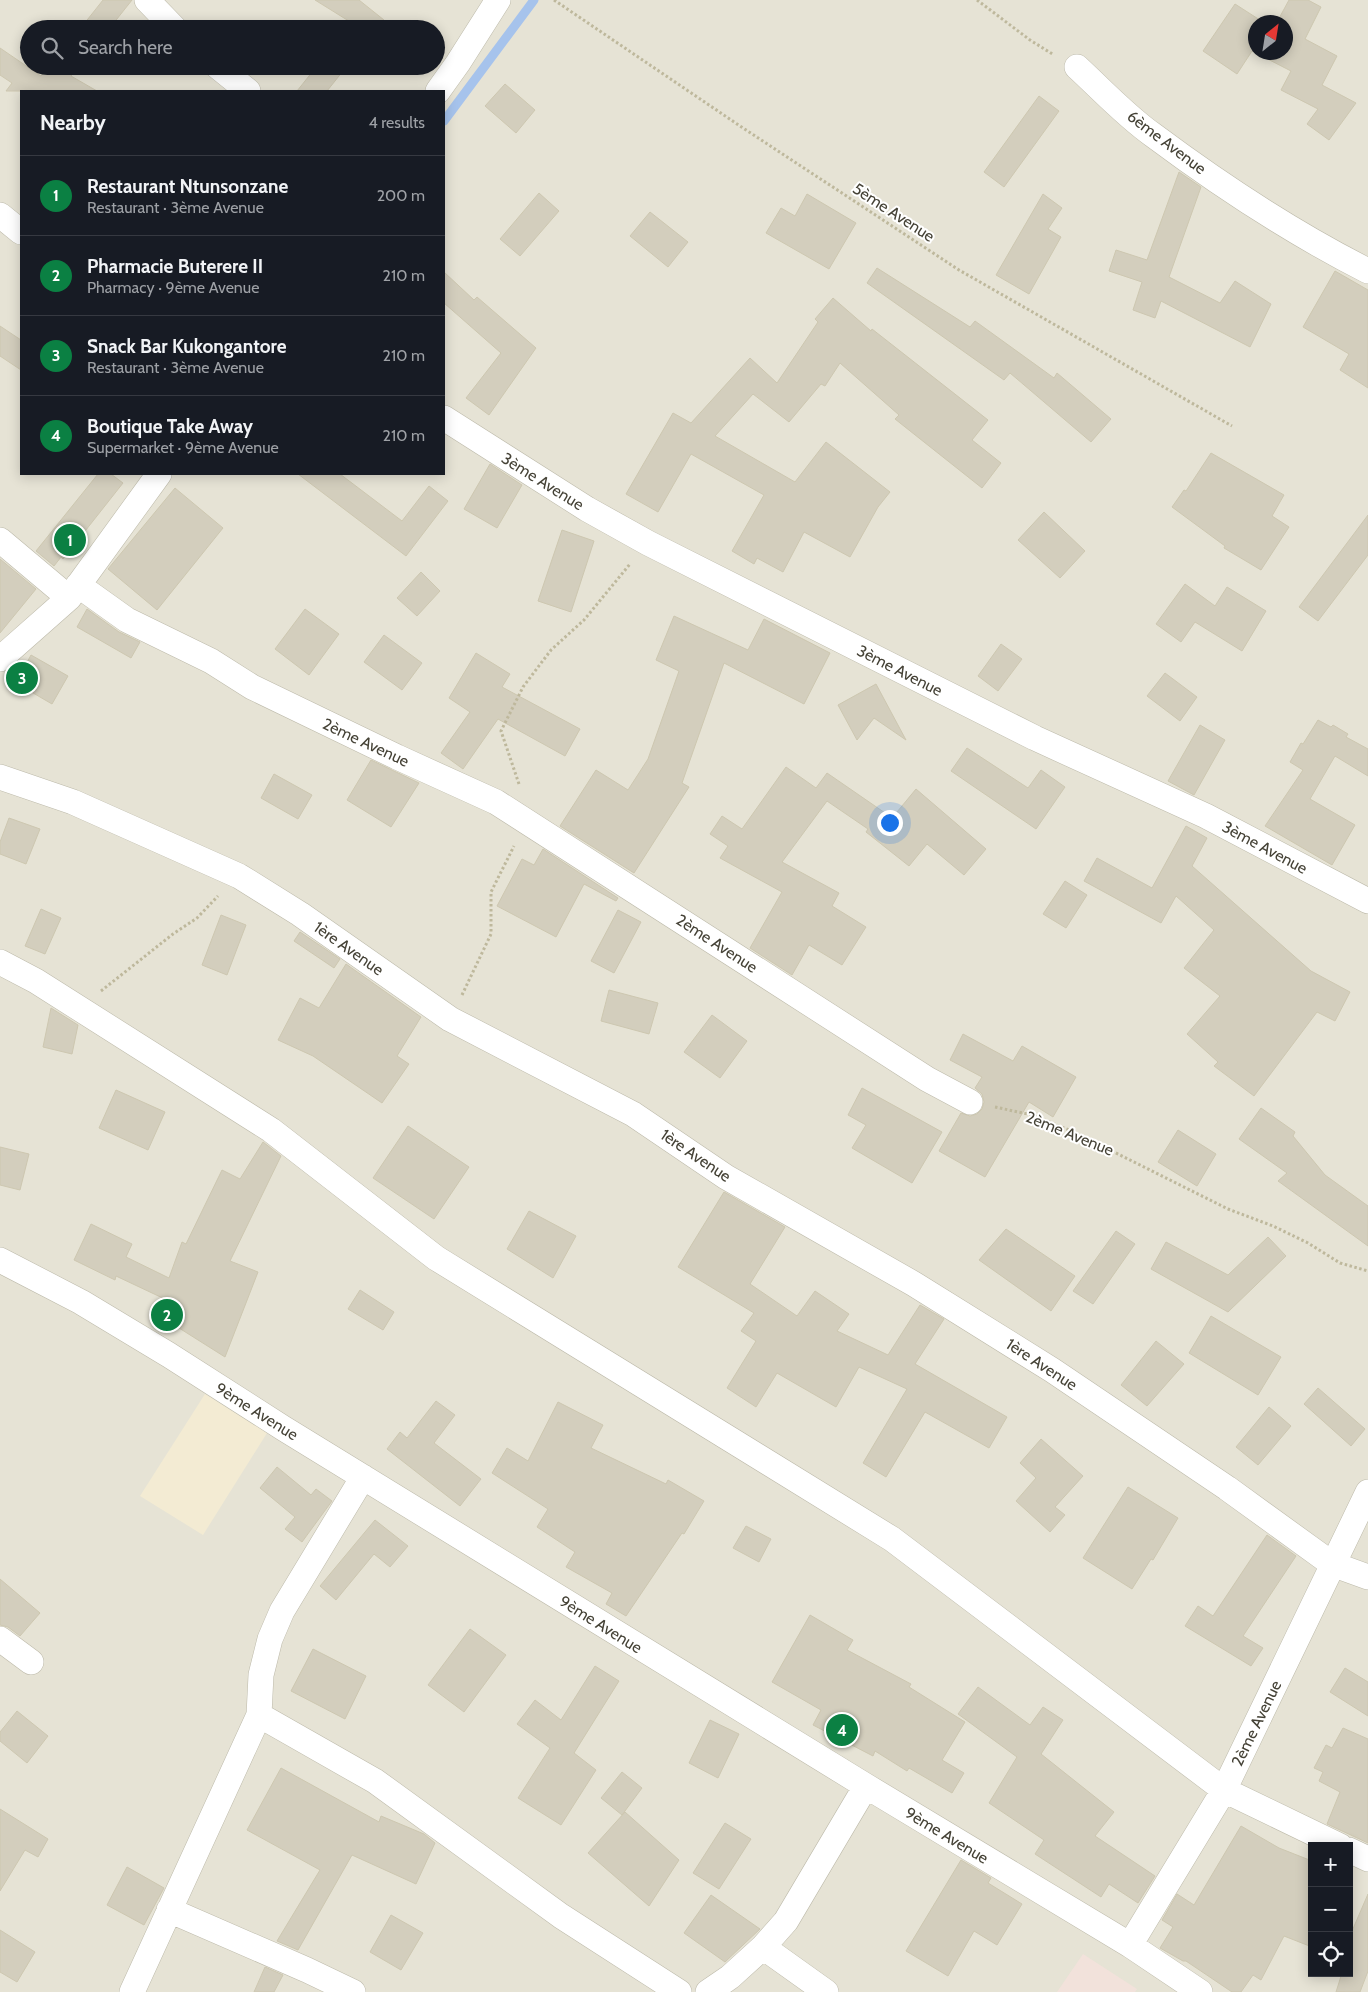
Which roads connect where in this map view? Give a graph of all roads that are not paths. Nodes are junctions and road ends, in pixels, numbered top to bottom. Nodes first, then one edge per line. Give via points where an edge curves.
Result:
1 (147, 0) edge
2 (498, 0) edge
3 (166, 20) edge
4 (1076, 67) road end
5 (228, 75) edge
6 (247, 90) edge
7 (439, 90) edge
8 (0, 215) edge
9 (20, 231) edge
10 (1368, 271) edge
11 (445, 419) edge
12 (158, 475) edge
13 (0, 540) edge
14 (73, 591) junction
15 (0, 659) edge
16 (0, 777) edge
17 (1368, 901) edge
18 (0, 962) edge
19 (970, 1102) road end
20 (0, 1260) edge
21 (363, 1477) junction
22 (1368, 1492) edge
23 (1332, 1564) junction
24 (1368, 1577) edge
25 (0, 1639) edge
26 (31, 1662) dead end
27 (259, 1715) junction
28 (866, 1786) junction
29 (1224, 1790) junction
30 (1332, 1842) edge
31 (1353, 1852) edge
32 (1368, 1859) edge
33 (169, 1910) junction
34 (1130, 1945) junction
35 (763, 1947) junction
36 (132, 1992) edge
37 (353, 1992) edge
38 (679, 1992) edge
39 (708, 1992) edge
40 (826, 1992) edge
41 (1200, 1992) edge

1 - 3 street
2 - 7 street
4 - 10 street, 6ème Avenue via 1152,134 1294,229
5 - 6 street
8 - 9 street
11 - 17 street, 3ème Avenue via 587,509 648,543 1035,738 1206,816
12 - 14 street
13 - 14 street, 2ème Avenue
14 - 15 street
14 - 19 street, 2ème Avenue via 211,661 252,687 496,802 927,1078
16 - 23 street, 1ère Avenue via 73,802 238,876 300,914 450,1019 633,1114 726,1177 922,1289 1068,1380
18 - 29 street via 80,1008 271,1130 436,1258 892,1539
20 - 21 street, 9ème Avenue via 81,1302
21 - 27 street via 282,1611 261,1675
21 - 28 street, 9ème Avenue
22 - 23 street, 2ème Avenue
23 - 24 street, 1ère Avenue
23 - 29 street, 2ème Avenue
25 - 26 street
27 - 33 street
27 - 38 street via 375,1781 561,1916
28 - 34 street, 9ème Avenue
28 - 35 street via 786,1921
29 - 30 street
29 - 34 street, 2ème Avenue
31 - 32 street
33 - 36 street
33 - 37 street
34 - 41 street, 9ème Avenue
35 - 39 street
35 - 40 street

